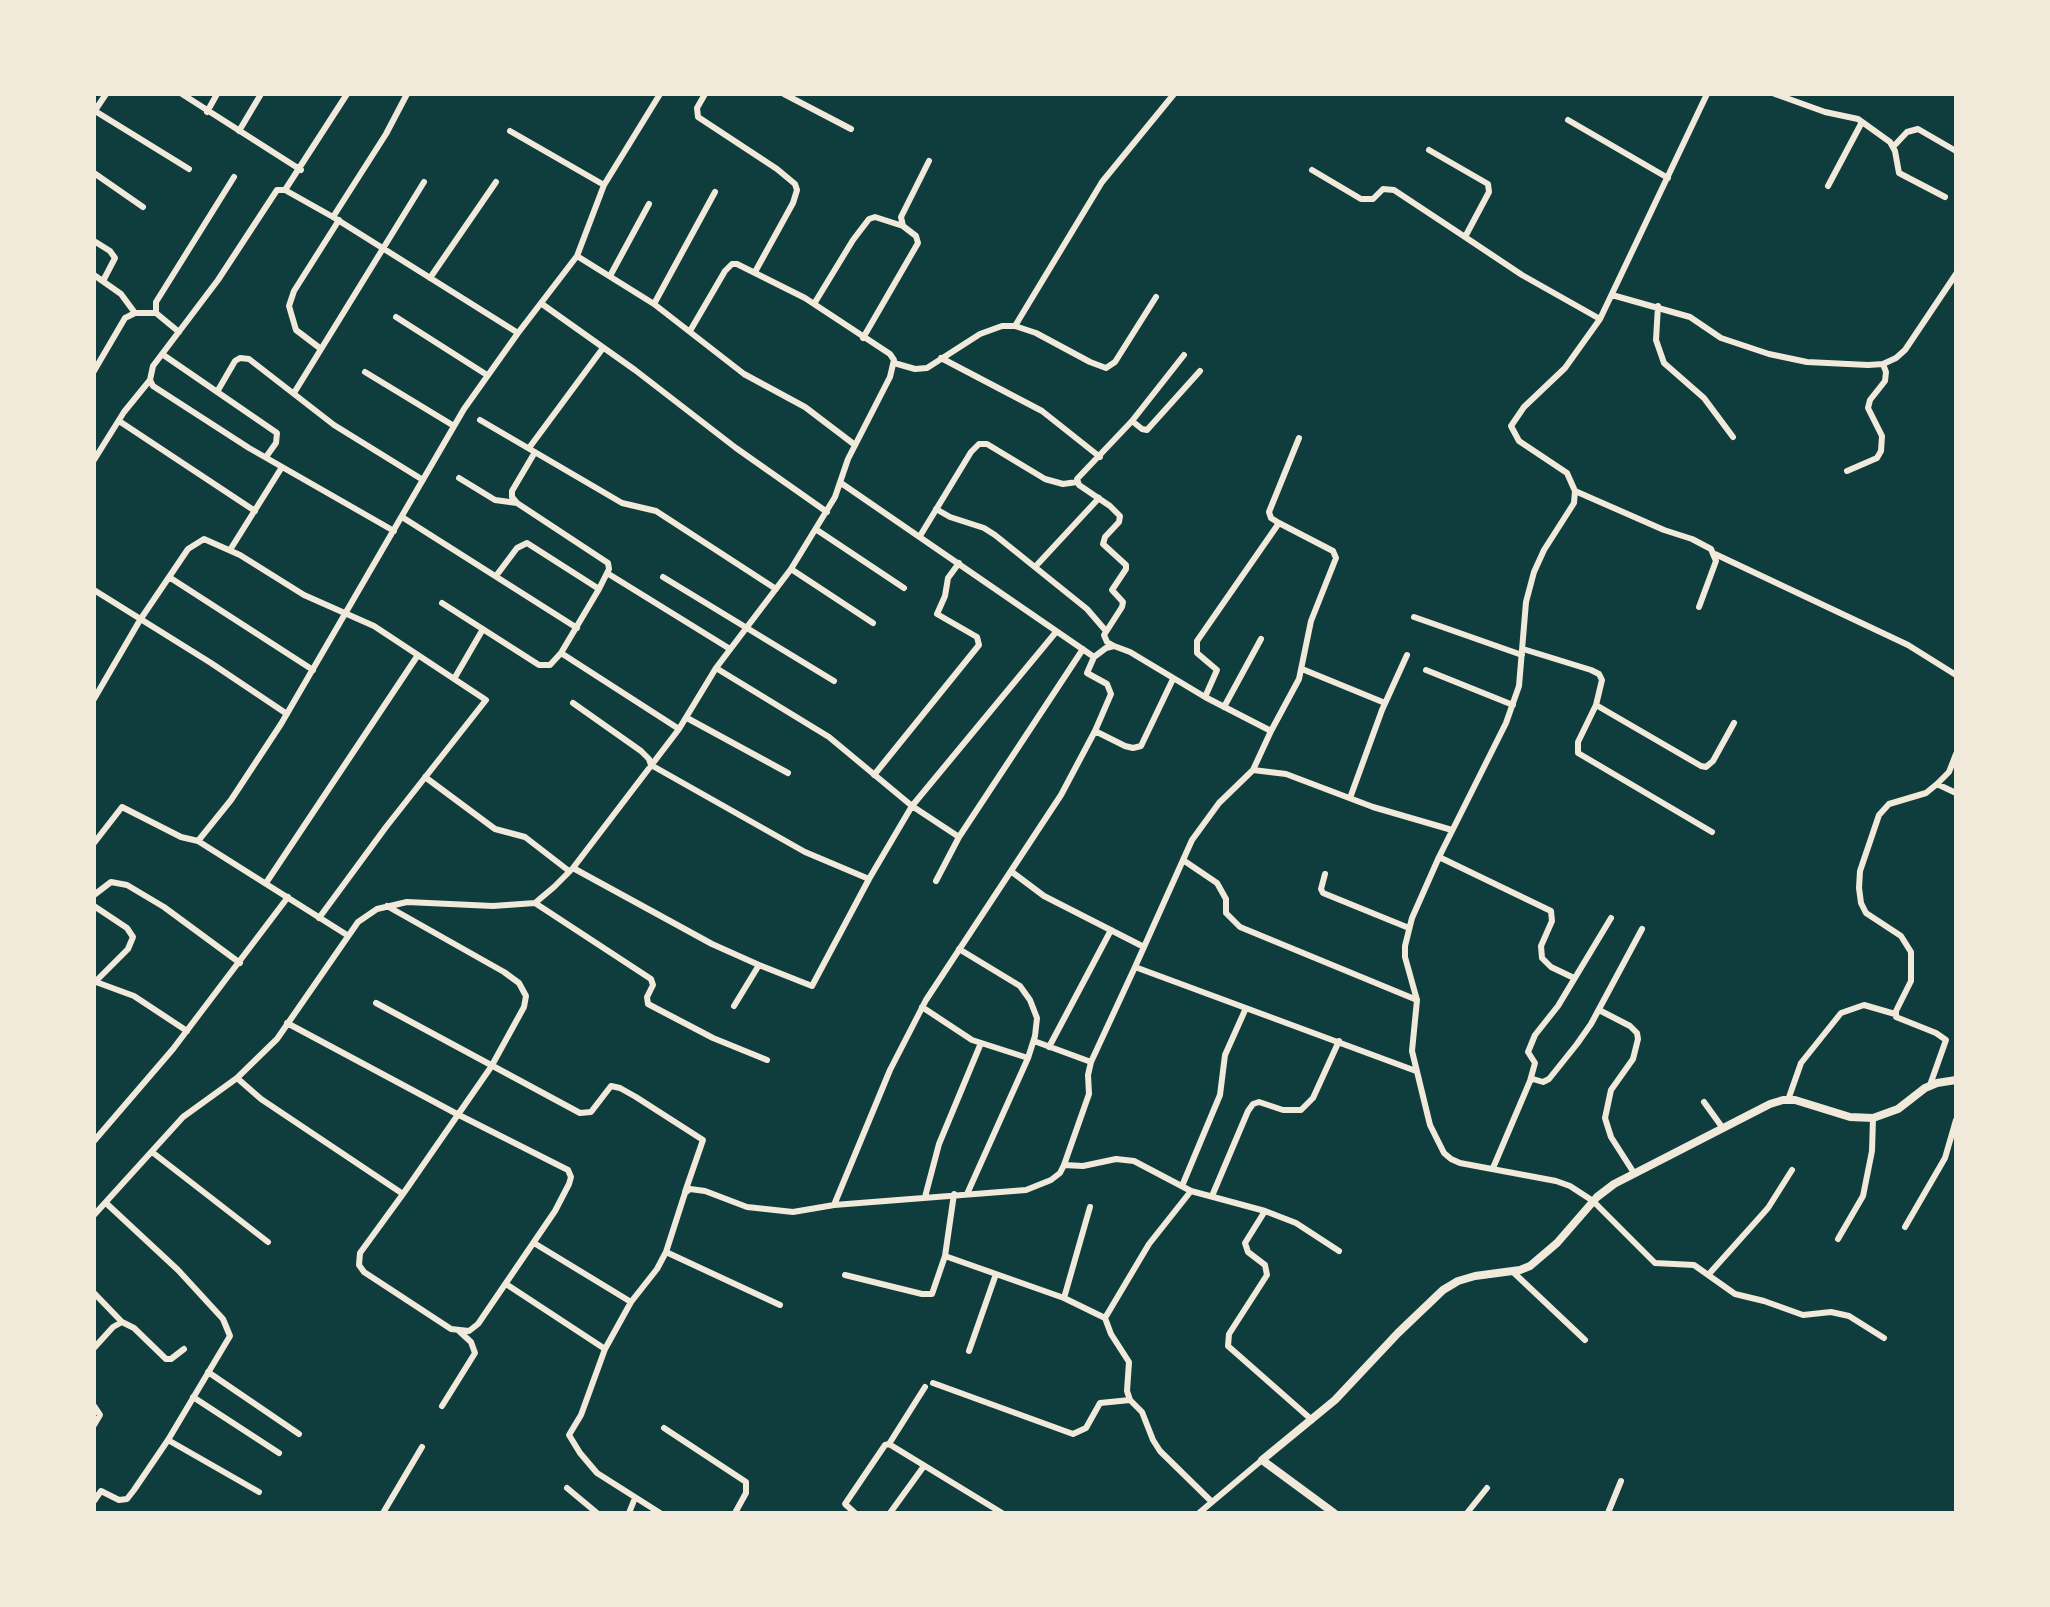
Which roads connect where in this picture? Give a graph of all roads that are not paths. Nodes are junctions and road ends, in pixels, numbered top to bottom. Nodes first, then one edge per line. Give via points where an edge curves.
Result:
1 (106, 94) edge
2 (182, 94) edge
3 (217, 94) edge
4 (261, 94) edge
5 (347, 94) edge
6 (407, 94) edge
7 (660, 94) edge
8 (705, 94) edge
9 (784, 94) edge
10 (1707, 94) edge
11 (1775, 94) edge
12 (1172, 95) edge
13 (94, 112) edge
14 (207, 112) junction
15 (1568, 120) dead end
16 (1862, 122) junction
17 (851, 129) dead end
18 (239, 131) junction
19 (510, 131) dead end
20 (1893, 147) junction
21 (1429, 150) dead end
22 (1956, 151) edge
23 (929, 161) dead end
24 (189, 169) dead end
25 (301, 170) junction
26 (1312, 170) dead end
27 (94, 173) edge
28 (234, 177) dead end
29 (1668, 178) junction
30 (424, 182) dead end
31 (496, 182) dead end
32 (604, 185) junction
33 (1828, 186) dead end
34 (285, 190) junction
35 (715, 192) dead end
36 (1945, 197) dead end
37 (649, 204) dead end
38 (143, 207) dead end
39 (336, 219) junction
40 (903, 226) junction
41 (1465, 237) junction
42 (94, 241) edge
43 (383, 249) junction
44 (577, 256) junction
45 (755, 272) junction
46 (1956, 274) edge
47 (94, 275) edge
48 (610, 276) junction
49 (430, 278) junction
50 (103, 281) junction
51 (1612, 295) junction
52 (1156, 297) dead end
53 (542, 304) junction
54 (654, 304) junction
55 (814, 304) junction
56 (1658, 306) junction
57 (135, 313) junction
58 (156, 313) junction
59 (396, 317) dead end
60 (1600, 319) junction
61 (1015, 326) junction
62 (690, 331) junction
63 (179, 332) junction
64 (518, 333) junction
65 (863, 338) junction
66 (603, 348) junction
67 (321, 349) junction
68 (94, 350) edge
69 (162, 354) junction
70 (1184, 355) dead end
71 (103, 356) junction
72 (941, 358) junction
73 (894, 363) junction
74 (1883, 364) junction
75 (94, 371) edge
76 (1200, 371) dead end
77 (365, 372) dead end
78 (487, 375) junction
79 (150, 380) junction
80 (217, 392) junction
81 (294, 393) junction
82 (480, 420) dead end
83 (119, 421) junction
84 (1132, 421) junction
85 (454, 426) junction
86 (1733, 437) dead end
87 (1299, 438) dead end
88 (855, 445) junction
89 (532, 450) junction
90 (266, 457) junction
91 (1100, 457) junction
92 (94, 460) edge
93 (282, 467) junction
94 (1847, 471) dead end
95 (459, 478) dead end
96 (423, 480) junction
97 (1077, 482) junction
98 (841, 483) junction
99 (1575, 491) junction
100 (1099, 498) junction
101 (517, 503) junction
102 (936, 509) junction
103 (255, 511) junction
104 (827, 512) junction
105 (402, 517) junction
106 (1279, 523) junction
107 (817, 530) junction
108 (394, 531) junction
109 (920, 536) junction
110 (230, 550) junction
111 (1715, 554) junction
112 (959, 563) junction
113 (1035, 567) junction
114 (791, 569) junction
115 (607, 573) junction
116 (496, 576) junction
117 (169, 577) junction
118 (663, 577) dead end
119 (904, 588) dead end
120 (599, 589) junction
121 (776, 589) junction
122 (94, 590) edge
123 (442, 603) dead end
124 (1699, 607) dead end
125 (345, 614) junction
126 (1414, 617) dead end
127 (140, 620) junction
128 (873, 623) dead end
129 (746, 627) junction
130 (577, 628) junction
131 (483, 629) junction
132 (1106, 631) junction
133 (1056, 632) junction
134 (1261, 639) dead end
135 (1114, 646) junction
136 (730, 649) junction
137 (1083, 649) junction
138 (1522, 652) junction
139 (561, 653) junction
140 (418, 655) junction
141 (1407, 655) dead end
142 (1094, 657) junction
143 (716, 668) junction
144 (1302, 669) junction
145 (313, 670) junction
146 (1426, 670) dead end
147 (1956, 675) edge
148 (454, 679) junction
149 (1173, 679) junction
150 (834, 681) dead end
151 (1205, 697) junction
152 (94, 699) edge
153 (573, 703) dead end
154 (1385, 703) junction
155 (1513, 705) junction
156 (1596, 705) junction
157 (1224, 707) junction
158 (287, 714) junction
159 (687, 718) junction
160 (1734, 723) dead end
161 (679, 729) junction
162 (1095, 731) junction
163 (1271, 731) junction
164 (1956, 754) edge
165 (651, 765) junction
166 (1253, 770) junction
167 (788, 773) dead end
168 (874, 775) junction
169 (425, 777) junction
170 (1937, 784) junction
171 (1956, 793) edge
172 (1350, 798) junction
173 (912, 806) junction
174 (1452, 830) junction
175 (1712, 832) dead end
176 (959, 837) junction
177 (198, 841) junction
178 (94, 843) edge
179 (1439, 857) junction
180 (1183, 860) junction
181 (571, 870) junction
182 (1012, 872) junction
183 (1325, 874) dead end
184 (869, 879) junction
185 (936, 881) dead end
186 (266, 883) junction
187 (94, 895) edge
188 (288, 897) junction
189 (535, 903) junction
190 (94, 906) edge
191 (387, 906) junction
192 (319, 918) junction
193 (1611, 918) dead end
194 (1409, 928) junction
195 (1642, 929) dead end
196 (1111, 930) junction
197 (347, 935) junction
198 (1144, 947) junction
199 (959, 949) junction
200 (240, 963) junction
201 (759, 965) junction
202 (1135, 967) junction
203 (1574, 978) junction
204 (95, 982) edge
205 (1417, 1000) junction
206 (376, 1003) dead end
207 (734, 1006) dead end
208 (922, 1007) junction
209 (1246, 1008) junction
210 (1599, 1010) junction
211 (1895, 1014) junction
212 (287, 1023) junction
213 (187, 1031) junction
214 (1034, 1041) junction
215 (1339, 1041) junction
216 (981, 1043) junction
217 (1049, 1047) junction
218 (1028, 1058) junction
219 (767, 1060) dead end
220 (1091, 1062) junction
221 (491, 1067) junction
222 (1416, 1071) junction
223 (237, 1078) junction
224 (1956, 1080) edge
225 (1530, 1081) junction
226 (1930, 1086) junction
227 (1788, 1100) junction
228 (1704, 1102) dead end
229 (457, 1114) junction
230 (1873, 1118) junction
231 (1956, 1120) edge
232 (1722, 1127) junction
233 (94, 1141) edge
234 (152, 1152) junction
235 (1064, 1165) junction
236 (1493, 1168) junction
237 (1792, 1170) dead end
238 (1634, 1173) junction
239 (1182, 1186) junction
240 (1191, 1191) junction
241 (685, 1193) junction
242 (403, 1194) junction
243 (954, 1194) junction
244 (967, 1194) junction
245 (1212, 1196) junction
246 (925, 1197) junction
247 (1593, 1201) junction
248 (106, 1203) junction
249 (834, 1205) junction
250 (1090, 1207) dead end
251 (1265, 1211) junction
252 (94, 1215) edge
253 (1905, 1227) dead end
254 (1838, 1239) dead end
255 (268, 1242) dead end
256 (534, 1243) junction
257 (1339, 1251) dead end
258 (666, 1252) junction
259 (945, 1256) junction
260 (1512, 1271) junction
261 (996, 1274) junction
262 (1709, 1274) junction
263 (845, 1275) dead end
264 (506, 1284) junction
265 (94, 1293) edge
266 (1064, 1298) junction
267 (631, 1302) junction
268 (780, 1305) dead end
269 (1105, 1318) junction
270 (122, 1322) junction
271 (459, 1331) junction
272 (1884, 1338) dead end
273 (1585, 1340) dead end
274 (94, 1348) edge
275 (184, 1349) dead end
276 (605, 1349) junction
277 (969, 1351) dead end
278 (208, 1372) junction
279 (933, 1383) dead end
280 (925, 1387) dead end
281 (193, 1397) junction
282 (1130, 1400) junction
283 (94, 1406) edge
284 (442, 1406) dead end
285 (1312, 1420) junction
286 (94, 1425) edge
287 (664, 1428) dead end
288 (299, 1434) dead end
289 (168, 1440) junction
290 (889, 1444) junction
291 (422, 1447) dead end
292 (279, 1453) dead end
293 (1262, 1460) junction
294 (924, 1466) junction
295 (1621, 1481) dead end
296 (94, 1486) edge
297 (567, 1488) dead end
298 (1487, 1488) dead end
299 (101, 1491) junction
300 (259, 1492) dead end
301 (635, 1498) junction
302 (94, 1501) edge
303 (1212, 1502) junction
304 (383, 1513) edge
305 (597, 1513) edge
306 (629, 1513) edge
307 (660, 1513) edge
308 (735, 1513) edge
309 (855, 1513) edge
310 (890, 1513) edge
311 (1002, 1513) edge
312 (1199, 1513) edge
313 (1334, 1513) edge
314 (1467, 1513) edge
315 (1608, 1513) edge

1 - 13 street
2 - 14 street
3 - 14 street
4 - 18 street
5 - 25 street
6 - 39 street
7 - 32 street
8 - 45 street via 698,117 777,169 797,190
9 - 17 street
10 - 29 street
11 - 16 street
12 - 61 street via 1102,182
13 - 24 street
14 - 18 street
15 - 29 street
16 - 20 street
16 - 33 street
18 - 25 street
19 - 32 street
20 - 22 street via 1912,129
20 - 36 street via 1899,173
21 - 41 street via 1488,184 1489,192
23 - 40 street via 903,209
25 - 34 street
26 - 41 street via 1367,201 1383,189 1394,190
27 - 38 street
28 - 58 street via 156,302
29 - 51 street
30 - 43 street
31 - 49 street
32 - 44 street
34 - 39 street
34 - 63 street via 274,192
35 - 54 street
37 - 48 street
39 - 43 street
39 - 67 street via 289,306 296,330
40 - 55 street via 869,219
40 - 65 street via 918,243
41 - 60 street
42 - 50 street via 115,258
43 - 49 street
43 - 67 street
44 - 48 street
44 - 53 street
45 - 55 street
45 - 62 street via 732,264
46 - 74 street via 1913,342
47 - 50 street
48 - 54 street
49 - 64 street
50 - 57 street
51 - 56 street
51 - 60 street
52 - 61 street via 1106,368
53 - 64 street
53 - 66 street
54 - 62 street
55 - 65 street
56 - 74 street via 1690,317 1730,342 1769,354 1807,362
56 - 86 street via 1656,340 1664,363 1704,398
57 - 58 street
57 - 71 street via 120,323
58 - 63 street
59 - 78 street
60 - 99 street via 1565,368 1511,426 1519,441 1567,473
61 - 72 street via 990,329
62 - 88 street via 744,374 805,407
63 - 69 street
64 - 78 street
65 - 73 street via 890,354
66 - 89 street
66 - 104 street
67 - 81 street
68 - 71 street
69 - 79 street
69 - 80 street
70 - 84 street
71 - 75 street
72 - 73 street via 921,369
72 - 91 street via 1042,411
73 - 88 street
74 - 94 street via 1885,381 1868,408 1882,436 1881,451 1877,458
76 - 84 street via 1147,430
77 - 85 street
78 - 85 street
79 - 83 street
79 - 90 street
80 - 81 street via 235,361 244,358
80 - 90 street via 277,433
81 - 96 street via 334,425
82 - 89 street
83 - 92 street
83 - 103 street
84 - 91 street
85 - 96 street
87 - 106 street via 1269,512
88 - 98 street
89 - 101 street via 512,491
89 - 121 street via 622,503 656,511
90 - 93 street
91 - 97 street
93 - 103 street
93 - 108 street
95 - 101 street via 495,500
96 - 105 street
97 - 100 street
97 - 102 street via 1045,479 979,444
98 - 104 street
98 - 109 street
99 - 111 street via 1692,539
99 - 138 street via 1574,503 1534,572
100 - 113 street
100 - 132 street via 1120,519 1103,544 1126,569 1112,590 1122,607
101 - 115 street via 601,557 608,563
102 - 109 street
102 - 113 street via 984,528
103 - 110 street
104 - 107 street
105 - 108 street
105 - 116 street
106 - 144 street via 1336,553 1311,621
106 - 151 street via 1199,636 1196,650 1217,670
107 - 114 street
107 - 119 street
108 - 125 street
109 - 112 street
110 - 117 street via 204,539 195,542
110 - 125 street
111 - 124 street
111 - 147 street via 1908,645
112 - 133 street
112 - 168 street via 948,578 937,614 977,637 978,649
113 - 132 street
114 - 121 street
114 - 128 street
115 - 120 street
115 - 136 street
116 - 120 street via 527,543
116 - 130 street
117 - 127 street
117 - 145 street
118 - 129 street
120 - 130 street
121 - 129 street
122 - 127 street
123 - 131 street
125 - 140 street
125 - 145 street
126 - 138 street
127 - 152 street
127 - 158 street
129 - 136 street
129 - 150 street
130 - 139 street
131 - 139 street via 539,665 550,665
131 - 148 street
132 - 135 street via 1105,639
133 - 137 street
133 - 173 street
134 - 157 street
135 - 142 street
135 - 149 street
136 - 143 street
137 - 142 street
137 - 176 street
138 - 155 street
138 - 156 street via 1599,674 1602,688
139 - 161 street
140 - 148 street
140 - 186 street
141 - 154 street
142 - 162 street via 1087,673 1107,684 1111,694
143 - 159 street
143 - 168 street via 829,737
144 - 154 street
144 - 163 street
145 - 158 street
146 - 155 street
148 - 169 street via 486,700
149 - 151 street
149 - 162 street via 1141,746 1125,746
151 - 157 street
153 - 165 street via 641,751
154 - 172 street
155 - 174 street
156 - 160 street via 1706,767
156 - 175 street via 1578,753
157 - 163 street
158 - 177 street
159 - 161 street
159 - 167 street
161 - 165 street
162 - 182 street
163 - 166 street
164 - 170 street
165 - 181 street
165 - 184 street via 805,852
166 - 172 street via 1286,774
166 - 180 street via 1219,803
168 - 173 street
169 - 181 street via 495,829 525,837
169 - 192 street
170 - 171 street
170 - 211 street via 1926,793 1889,804 1874,826 1860,871 1866,913 1901,936 1911,952 1911,981
172 - 174 street
173 - 176 street
173 - 184 street
174 - 179 street
176 - 185 street
177 - 178 street via 122,807
177 - 186 street
179 - 194 street
179 - 203 street via 1551,911 1542,958
180 - 198 street
180 - 205 street via 1217,883 1226,899 1226,913 1240,927
181 - 189 street
181 - 201 street
182 - 196 street via 1044,896
182 - 199 street
183 - 194 street via 1323,893
184 - 201 street via 812,986
186 - 188 street
187 - 200 street via 111,882 127,885
188 - 192 street
188 - 200 street
189 - 191 street
189 - 219 street via 651,979 648,1004
190 - 204 street via 133,937
191 - 197 street via 358,922
191 - 221 street via 504,972 525,990 524,1007
192 - 197 street
193 - 203 street
194 - 205 street via 1405,957
195 - 210 street
196 - 198 street
196 - 217 street
197 - 212 street
198 - 202 street
199 - 208 street
199 - 214 street via 1020,986 1037,1018
200 - 213 street
201 - 207 street
202 - 209 street
202 - 220 street
203 - 225 street via 1530,1044 1528,1055 1535,1066
204 - 213 street via 134,996
205 - 222 street via 1412,1043
206 - 221 street
208 - 216 street
208 - 249 street
209 - 215 street
209 - 239 street via 1225,1055 1220,1095
210 - 225 street via 1549,1079
210 - 238 street via 1637,1033 1633,1059 1611,1090 1605,1118
211 - 226 street via 1946,1040
211 - 227 street via 1864,1005 1841,1013 1806,1055
212 - 223 street
212 - 229 street
213 - 233 street
214 - 217 street
214 - 218 street
215 - 222 street
215 - 245 street via 1313,1098 1301,1110 1253,1104
216 - 218 street
216 - 246 street via 939,1144
217 - 220 street
218 - 244 street
220 - 235 street via 1089,1094
221 - 229 street
221 - 241 street via 580,1113 591,1112 611,1086 620,1088 699,1136 703,1148
222 - 236 street via 1430,1125 1444,1153 1460,1163
223 - 234 street via 183,1117
223 - 242 street
224 - 226 street
225 - 236 street
226 - 230 street via 1898,1109
227 - 230 street
227 - 232 street
228 - 232 street
229 - 242 street
229 - 256 street via 568,1170 569,1184
230 - 254 street via 1863,1196
231 - 253 street via 1945,1158
232 - 238 street
234 - 248 street
234 - 255 street
235 - 239 street via 1134,1161
235 - 244 street via 1057,1177 1026,1190
236 - 247 street via 1556,1181
237 - 262 street via 1768,1208
238 - 247 street
239 - 240 street
240 - 245 street
240 - 269 street via 1149,1244
241 - 249 street via 696,1188 764,1211
241 - 258 street
242 - 271 street via 365,1244 359,1265
243 - 244 street
243 - 246 street
243 - 259 street
245 - 251 street
246 - 249 street
247 - 260 street via 1543,1258
247 - 262 street via 1650,1260 1694,1265
248 - 252 street
248 - 278 street via 223,1319 230,1336
250 - 266 street
251 - 257 street via 1296,1223
251 - 285 street via 1245,1243 1265,1265 1267,1275 1229,1334 1228,1346
256 - 264 street
256 - 267 street
258 - 267 street
258 - 268 street
259 - 261 street
259 - 263 street via 935,1291 927,1296
260 - 273 street
260 - 285 street via 1475,1276 1443,1290
261 - 266 street
261 - 277 street
262 - 272 street via 1735,1294 1803,1315 1840,1313
264 - 271 street via 478,1324
264 - 276 street
265 - 270 street
266 - 269 street
267 - 276 street
269 - 282 street via 1129,1362
270 - 274 street
270 - 275 street via 166,1359
271 - 284 street via 475,1353
276 - 301 street via 569,1435 597,1473
278 - 281 street
278 - 288 street
279 - 282 street via 1073,1434 1086,1428 1100,1403
280 - 290 street
281 - 289 street
281 - 292 street
282 - 303 street via 1142,1412 1160,1451
283 - 286 street via 100,1415
285 - 293 street
287 - 308 street via 746,1482
289 - 299 street via 127,1499
289 - 300 street
290 - 294 street
290 - 309 street via 845,1504
291 - 304 street
293 - 303 street
293 - 313 street
294 - 310 street
294 - 311 street
295 - 315 street
296 - 299 street
297 - 305 street
298 - 314 street
299 - 302 street
301 - 306 street
301 - 307 street
303 - 312 street

